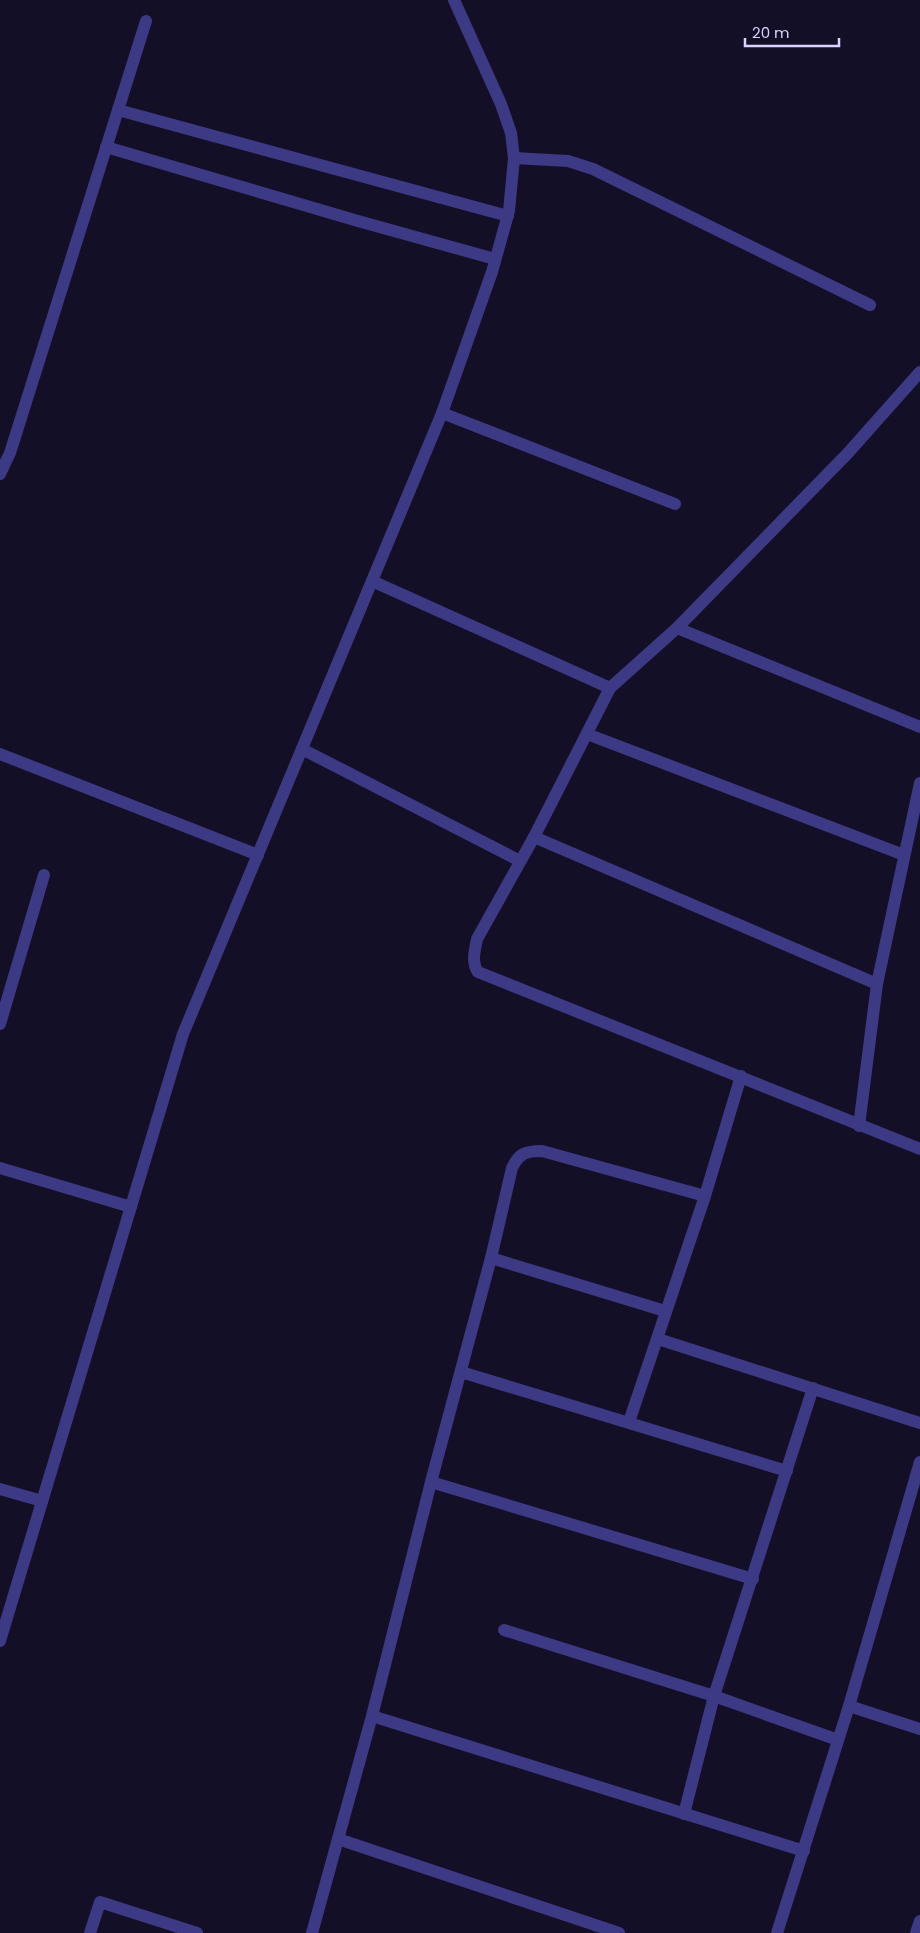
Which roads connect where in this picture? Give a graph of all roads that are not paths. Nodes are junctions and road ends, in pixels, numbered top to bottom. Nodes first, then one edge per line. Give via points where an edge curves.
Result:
1 (454, 0) edge
2 (146, 21) dead end
3 (118, 110) junction
4 (106, 147) junction
5 (514, 158) junction
6 (508, 216) junction
7 (495, 259) junction
8 (870, 306) dead end
9 (920, 372) edge
10 (442, 413) junction
11 (0, 474) edge
12 (675, 504) dead end
13 (372, 581) junction
14 (677, 628) junction
15 (610, 688) junction
16 (920, 727) edge
17 (587, 734) junction
18 (302, 749) junction
19 (0, 754) edge
20 (920, 783) edge
21 (534, 837) junction
22 (258, 855) junction
23 (904, 856) junction
24 (520, 861) junction
25 (44, 875) dead end
26 (877, 984) junction
27 (0, 1024) edge
28 (741, 1076) junction
29 (859, 1126) junction
30 (920, 1149) edge
31 (0, 1168) edge
32 (705, 1196) junction
33 (131, 1207) junction
34 (491, 1258) junction
35 (665, 1311) junction
36 (658, 1339) junction
37 (461, 1372) junction
38 (813, 1388) junction
39 (629, 1422) junction
40 (920, 1423) edge
41 (920, 1462) edge
42 (787, 1470) junction
43 (431, 1482) junction
44 (0, 1489) edge
45 (42, 1501) junction
46 (753, 1579) junction
47 (504, 1630) dead end
48 (0, 1640) edge
49 (714, 1696) junction
50 (849, 1706) junction
51 (372, 1716) junction
52 (920, 1729) edge
53 (838, 1740) junction
54 (684, 1814) junction
55 (338, 1840) junction
56 (804, 1851) junction
57 (920, 1921) edge
58 (90, 1933) edge
59 (197, 1933) edge
60 (312, 1933) edge
61 (619, 1933) edge
62 (777, 1933) edge
63 (916, 1933) edge

1 - 5 street via 501,104 511,133
2 - 3 street
3 - 4 street
3 - 6 street
4 - 7 street
4 - 11 street via 10,453
5 - 6 street
5 - 8 street via 568,161 593,169
6 - 7 street
7 - 10 street
9 - 14 street via 848,453
10 - 12 street
10 - 13 street
13 - 15 street
13 - 18 street
14 - 15 street
14 - 16 street
15 - 17 street
17 - 21 street
17 - 23 street
18 - 22 street
18 - 24 street
19 - 22 street
20 - 23 street
21 - 24 street
21 - 26 street
22 - 33 street via 183,1034
23 - 26 street
24 - 28 street via 477,939 474,967 478,972
25 - 27 street
26 - 29 street
28 - 29 street
28 - 32 street
29 - 30 street
31 - 33 street
32 - 34 street via 542,1150 528,1151 517,1158 512,1168
32 - 35 street
33 - 45 street
34 - 35 street
34 - 37 street
35 - 36 street
36 - 38 street
36 - 39 street
37 - 39 street
37 - 43 street
38 - 40 street
38 - 42 street
39 - 42 street
41 - 50 street
42 - 46 street
43 - 46 street
43 - 51 street
44 - 45 street
45 - 48 street
46 - 49 street
47 - 49 street
49 - 53 street
49 - 54 street
50 - 52 street
50 - 53 street
51 - 54 street
51 - 55 street
53 - 56 street
54 - 56 street
55 - 60 street
55 - 61 street
56 - 62 street
57 - 63 street
58 - 59 street via 100,1902

